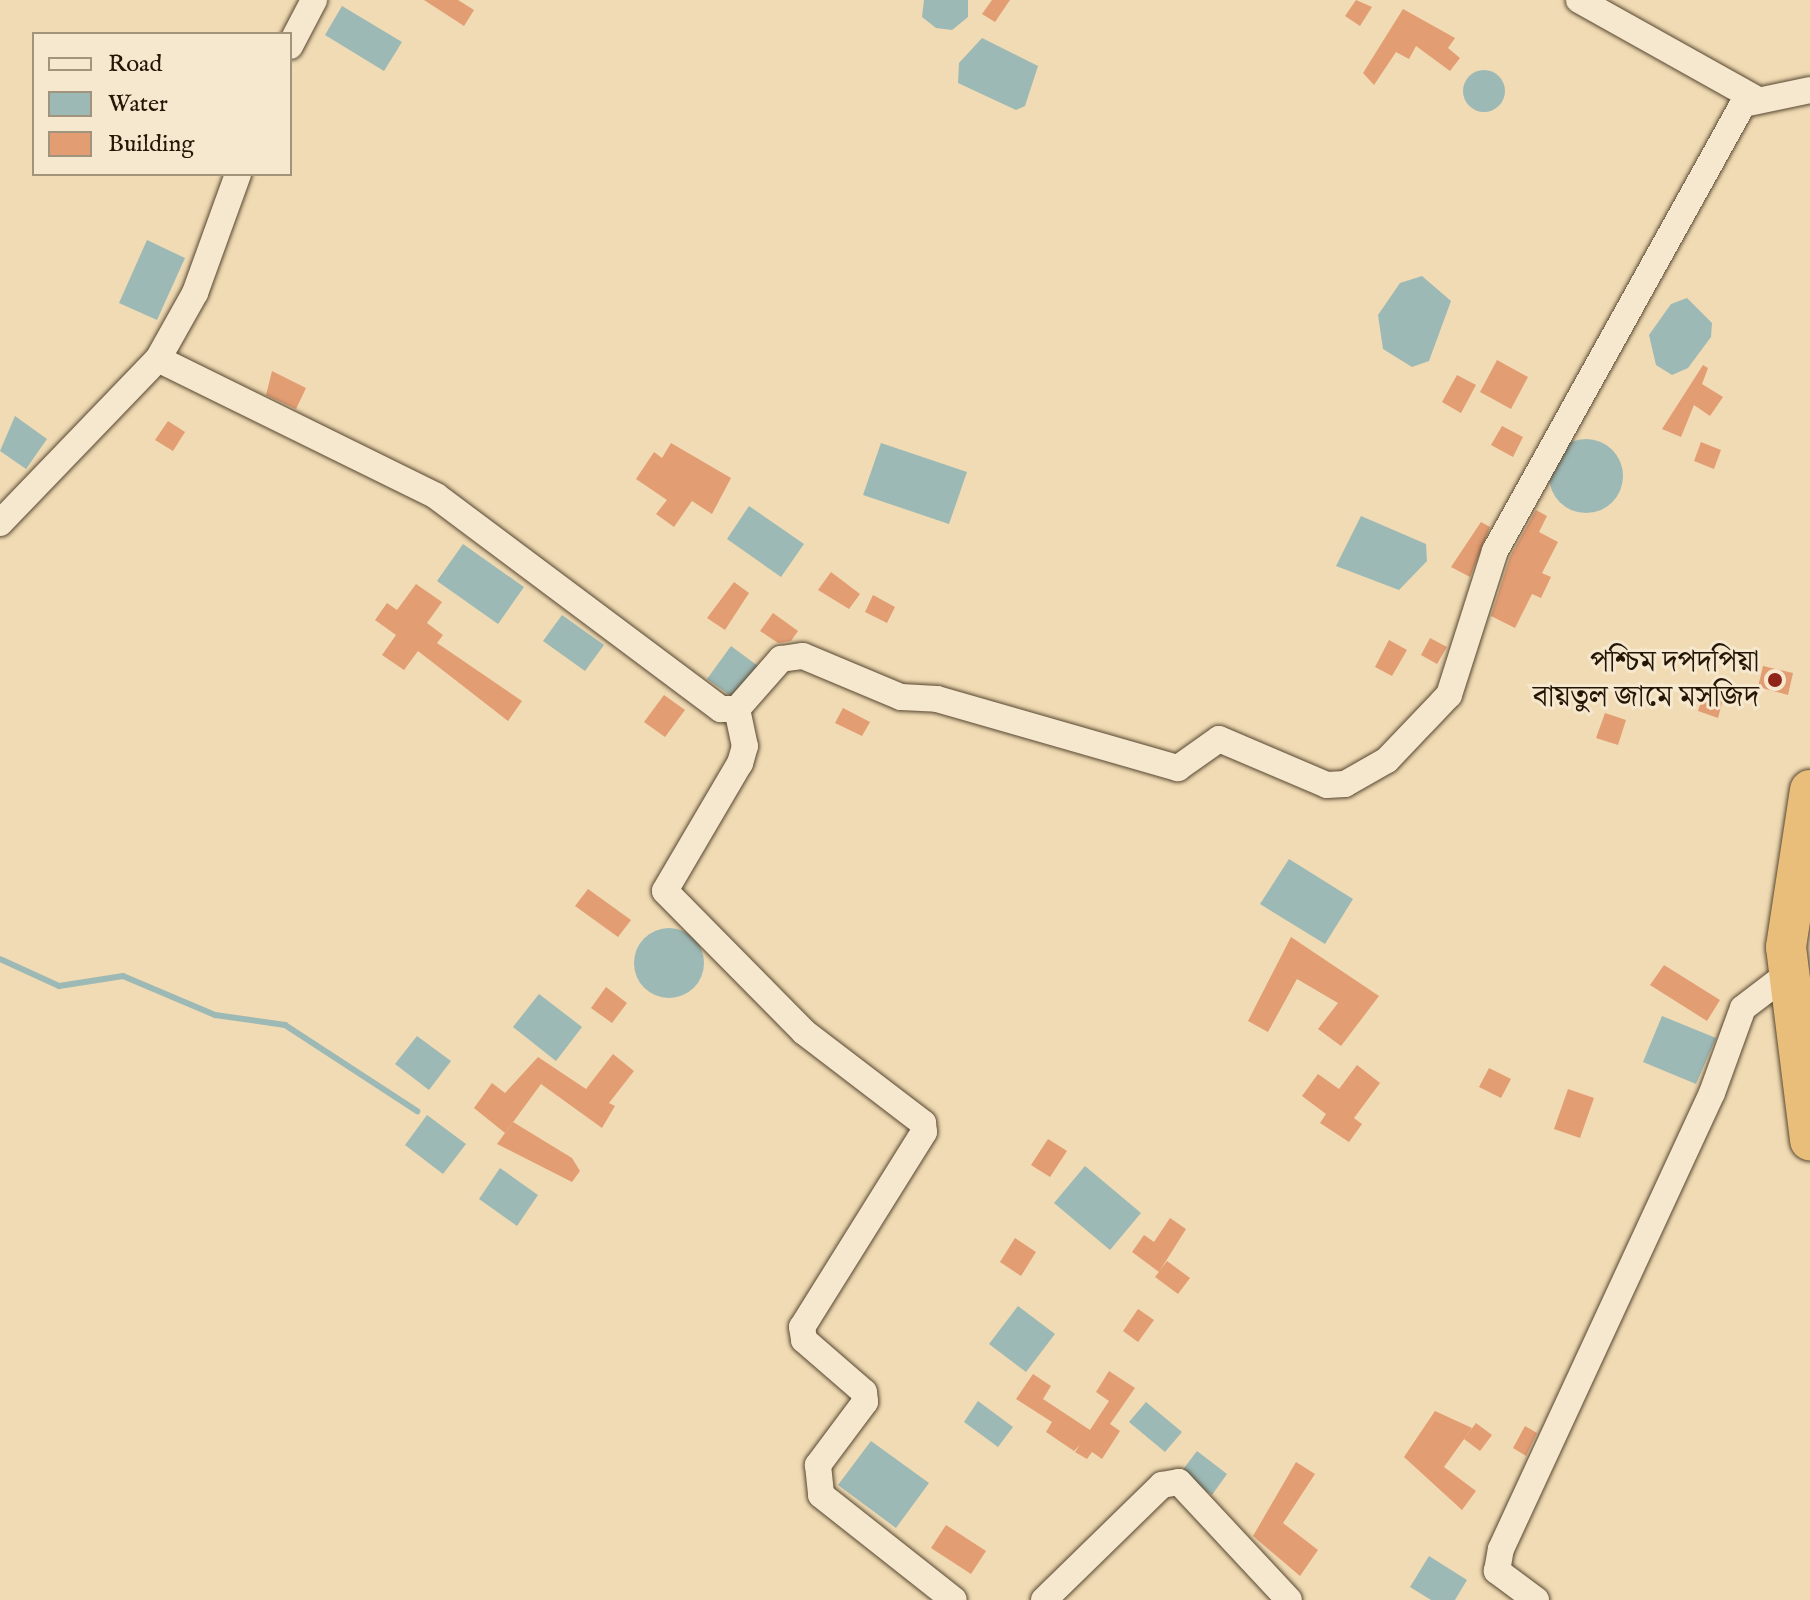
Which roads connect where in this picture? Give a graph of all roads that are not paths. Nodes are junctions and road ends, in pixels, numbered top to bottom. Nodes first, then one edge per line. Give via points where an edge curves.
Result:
1 (314, 0) edge
2 (1579, 0) edge
3 (292, 42) edge
4 (1810, 90) edge
5 (1754, 98) junction
6 (237, 176) edge
7 (158, 359) junction
8 (0, 523) edge
9 (737, 709) junction
10 (1810, 790) edge
11 (1795, 957) edge
12 (1810, 1141) edge
13 (954, 1600) edge
14 (1044, 1600) edge
15 (1289, 1600) edge
16 (1536, 1600) edge

1 - 3 street
2 - 5 street
4 - 5 street
5 - 9 street via 1743,104 1665,235 1536,469 1476,597 1449,695 1435,717 1366,777 1327,785 1219,739 1178,768 937,699 901,697 803,656 781,659
6 - 7 street via 195,293
7 - 8 street
7 - 9 street via 436,496 721,709
9 - 13 street via 740,763 665,891 804,1032 923,1123 924,1132 802,1327 804,1340 864,1392 865,1402 818,1465 821,1495
10 - 11 highway
11 - 12 highway
11 - 16 street via 1743,1008 1712,1093 1501,1549 1497,1571
14 - 15 street via 1162,1485 1179,1482

